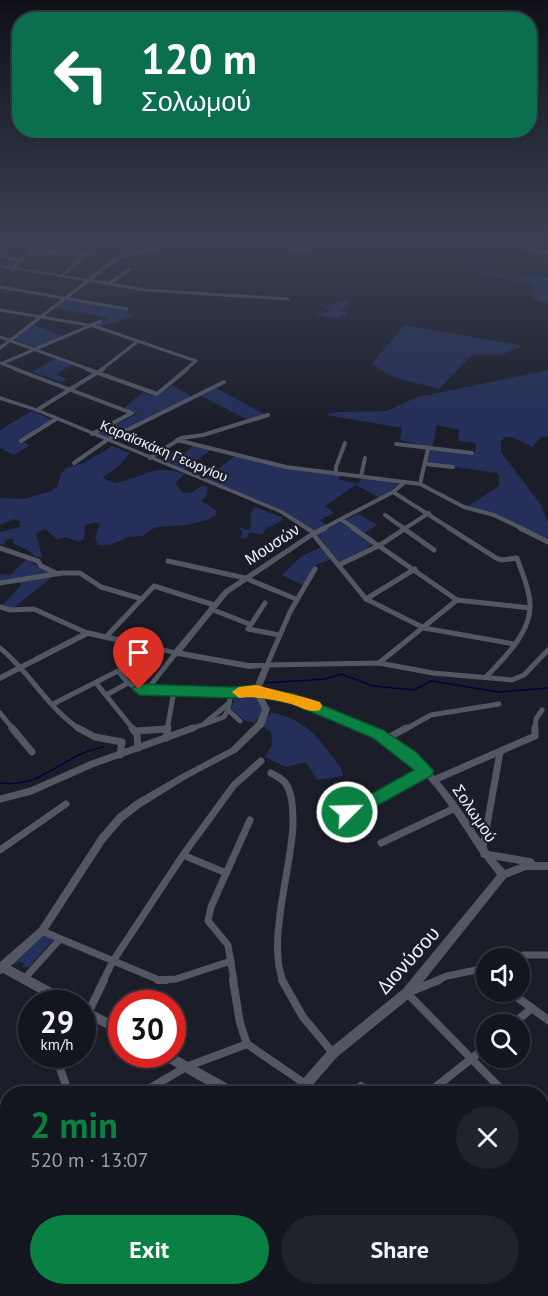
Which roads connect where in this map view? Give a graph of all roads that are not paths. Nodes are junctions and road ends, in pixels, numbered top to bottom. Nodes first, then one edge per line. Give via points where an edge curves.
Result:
1 (58, 302) edge
2 (90, 302) edge
3 (127, 309) dead end
4 (0, 310) edge
5 (40, 317) junction
6 (101, 321) dead end
7 (91, 326) junction
8 (0, 337) edge
9 (11, 340) junction
10 (138, 341) junction
11 (0, 348) edge
12 (37, 349) junction
13 (1, 363) edge
14 (97, 372) junction
15 (224, 382) dead end
16 (72, 388) junction
17 (157, 394) joint
18 (0, 399) edge
19 (37, 410) junction
20 (268, 415) dead end
21 (56, 419) junction
22 (92, 434) junction
23 (107, 440) junction
24 (177, 440) junction
25 (21, 441) dead end
26 (345, 443) dead end
27 (396, 444) dead end
28 (428, 448) junction
29 (472, 453) dead end
30 (150, 458) junction
31 (365, 458) dead end
32 (74, 463) dead end
33 (425, 464) junction
34 (453, 468) dead end
35 (336, 474) junction
36 (362, 476) junction
37 (405, 482) junction
38 (420, 484) junction
39 (393, 492) junction
40 (429, 513) junction
41 (385, 515) dead end
42 (342, 520) junction
43 (405, 530) junction
44 (314, 533) junction
45 (548, 542) edge
46 (380, 545) junction
47 (0, 548) edge
48 (434, 550) dead end
49 (168, 561) dead end
50 (339, 565) junction
51 (315, 569) dead end
52 (415, 569) junction
53 (58, 574) junction
54 (245, 578) junction
55 (0, 583) edge
56 (142, 599) junction
57 (296, 599) junction
58 (366, 599) junction
59 (457, 600) junction
60 (265, 603) dead end
61 (0, 607) edge
62 (213, 607) junction
63 (530, 608) junction
64 (249, 624) junction
65 (423, 628) junction
66 (87, 633) junction
67 (279, 635) junction
68 (106, 638) junction
69 (514, 644) junction
70 (0, 648) edge
71 (548, 650) edge
72 (175, 654) junction
73 (379, 663) junction
74 (267, 665) junction
75 (22, 667) junction
76 (486, 677) junction
77 (0, 678) edge
78 (96, 682) junction
79 (128, 683) junction
80 (147, 690) junction
81 (174, 691) junction
82 (231, 693) junction
83 (257, 693) junction
84 (106, 695) junction
85 (53, 704) junction
86 (499, 704) dead end
87 (228, 707) junction
88 (542, 710) dead end
89 (0, 713) edge
90 (240, 722) dead end
91 (167, 729) junction
92 (134, 731) junction
93 (166, 738) junction
94 (386, 739) junction
95 (138, 748) junction
96 (32, 752) dead end
97 (500, 752) junction
98 (120, 755) junction
99 (261, 760) dead end
100 (426, 771) junction
101 (271, 773) dead end
102 (434, 780) junction
103 (340, 793) dead end
104 (0, 799) edge
105 (66, 804) dead end
106 (455, 808) junction
107 (250, 820) dead end
108 (381, 843) dead end
109 (0, 850) edge
110 (483, 852) junction
111 (183, 855) junction
112 (545, 865) edge
113 (226, 873) junction
114 (503, 875) junction
115 (42, 931) junction
116 (60, 939) junction
117 (530, 954) edge
118 (548, 955) edge
119 (113, 961) junction
120 (231, 961) junction
121 (1, 968) edge
122 (476, 971) edge
123 (25, 979) junction
124 (45, 990) edge
125 (96, 992) edge
126 (407, 993) junction
127 (524, 1002) edge
128 (532, 1008) junction
129 (525, 1014) edge
130 (548, 1020) edge
131 (248, 1044) junction
132 (333, 1053) junction
133 (476, 1055) edge
134 (471, 1059) junction
135 (186, 1066) joint
136 (60, 1068) edge
137 (183, 1068) edge
138 (304, 1083) junction
139 (66, 1086) edge
140 (153, 1086) edge
141 (221, 1086) edge
142 (302, 1086) edge
143 (437, 1086) edge
144 (498, 1086) edge

1 - 5 street
2 - 3 street
4 - 5 street
5 - 7 street
5 - 9 street
6 - 7 street
7 - 10 street
7 - 12 street
8 - 9 street
9 - 11 street
9 - 12 street
10 - 14 street
10 - 17 street via 196,361
12 - 13 street
12 - 14 street
13 - 16 street
14 - 16 street
14 - 17 street
15 - 23 street
16 - 19 street
16 - 22 street via 131,412
18 - 19 street, Καραϊσκάκη Γεωργίου
19 - 21 street, Καραϊσκάκη Γεωργίου
20 - 24 street
21 - 22 street, Καραϊσκάκη Γεωργίου
21 - 25 street
22 - 23 street, Καραϊσκάκη Γεωργίου
23 - 30 street, Καραϊσκάκη Γεωργίου
23 - 32 street
24 - 30 street
24 - 35 street via 267,464
26 - 35 street
27 - 28 street
28 - 29 street
28 - 33 street
30 - 44 street, Καραϊσκάκη Γεωργίου via 282,512
31 - 36 street
33 - 34 street
33 - 38 street
35 - 36 street
36 - 37 street
37 - 38 street
37 - 39 street, Μουσών
38 - 45 street
39 - 40 street
39 - 42 street, Μουσών
40 - 43 street
40 - 63 street via 496,558 517,558
41 - 43 street
42 - 44 street, Μουσών
42 - 46 street
43 - 46 street
43 - 48 street
44 - 50 street
44 - 54 street, Μουσών
46 - 50 street
46 - 52 street
47 - 53 street via 33,559
49 - 54 street
50 - 58 street
51 - 57 street
52 - 58 street
52 - 59 street
53 - 55 street
53 - 56 street via 80,573 101,587
54 - 57 street
54 - 62 street, Μουσών
56 - 62 street via 154,586
56 - 68 street
57 - 67 street
58 - 65 street
59 - 63 street
59 - 65 street
60 - 64 street
61 - 66 street via 34,609
62 - 64 street
62 - 72 street, Μουσών
63 - 69 street via 528,620
64 - 67 street via 248,629
65 - 69 street
65 - 73 street
66 - 68 street
66 - 75 street
67 - 74 street
68 - 72 street
69 - 76 street
70 - 75 street
71 - 76 street via 519,679
72 - 74 street via 249,666
72 - 80 street
73 - 74 street
73 - 76 street
74 - 83 street
75 - 77 street
75 - 85 street
78 - 79 street via 118,671
78 - 84 street
78 - 85 street
79 - 80 street
79 - 84 street
80 - 81 street
81 - 82 street
81 - 91 street
82 - 83 street
82 - 87 street
83 - 94 street, Σολωμού via 302,701
83 - 115 street via 266,709 261,724 232,752 124,814 102,839
84 - 92 street
85 - 98 street via 72,725 95,738 122,742
86 - 94 street via 431,715
87 - 90 street
87 - 93 street via 224,717
88 - 97 street via 536,719 535,736
89 - 96 street
91 - 92 street
91 - 93 street
92 - 95 street
93 - 95 street
94 - 100 street, Σολωμού
95 - 98 street
97 - 102 street
97 - 110 street
98 - 104 street via 31,791
99 - 111 street via 234,785
100 - 102 street, Σολωμού
100 - 103 street via 351,813 347,812
101 - 132 street via 286,784 293,831 276,945 277,962 293,1002
102 - 106 street, Σολωμού
105 - 109 street
106 - 108 street
106 - 110 street, Σολωμού
107 - 113 street
110 - 112 street
110 - 114 street, Σολωμού
111 - 113 street
111 - 119 street
112 - 114 street via 519,867
113 - 120 street via 208,917 210,926 228,945
114 - 126 street, Διονύσου
115 - 116 street
115 - 121 street
116 - 119 street
116 - 123 street
117 - 118 street
119 - 120 street via 166,981
119 - 125 street
120 - 131 street via 242,1032
121 - 123 street
122 - 126 street via 447,976
123 - 124 street
126 - 132 street, Διονύσου
126 - 134 street
127 - 128 street
128 - 129 street
128 - 130 street
131 - 135 street
131 - 138 street
132 - 138 street, Διονύσου
133 - 134 street
134 - 143 street
134 - 144 street
135 - 141 street
136 - 139 street
137 - 140 street
138 - 142 street, Διονύσου

